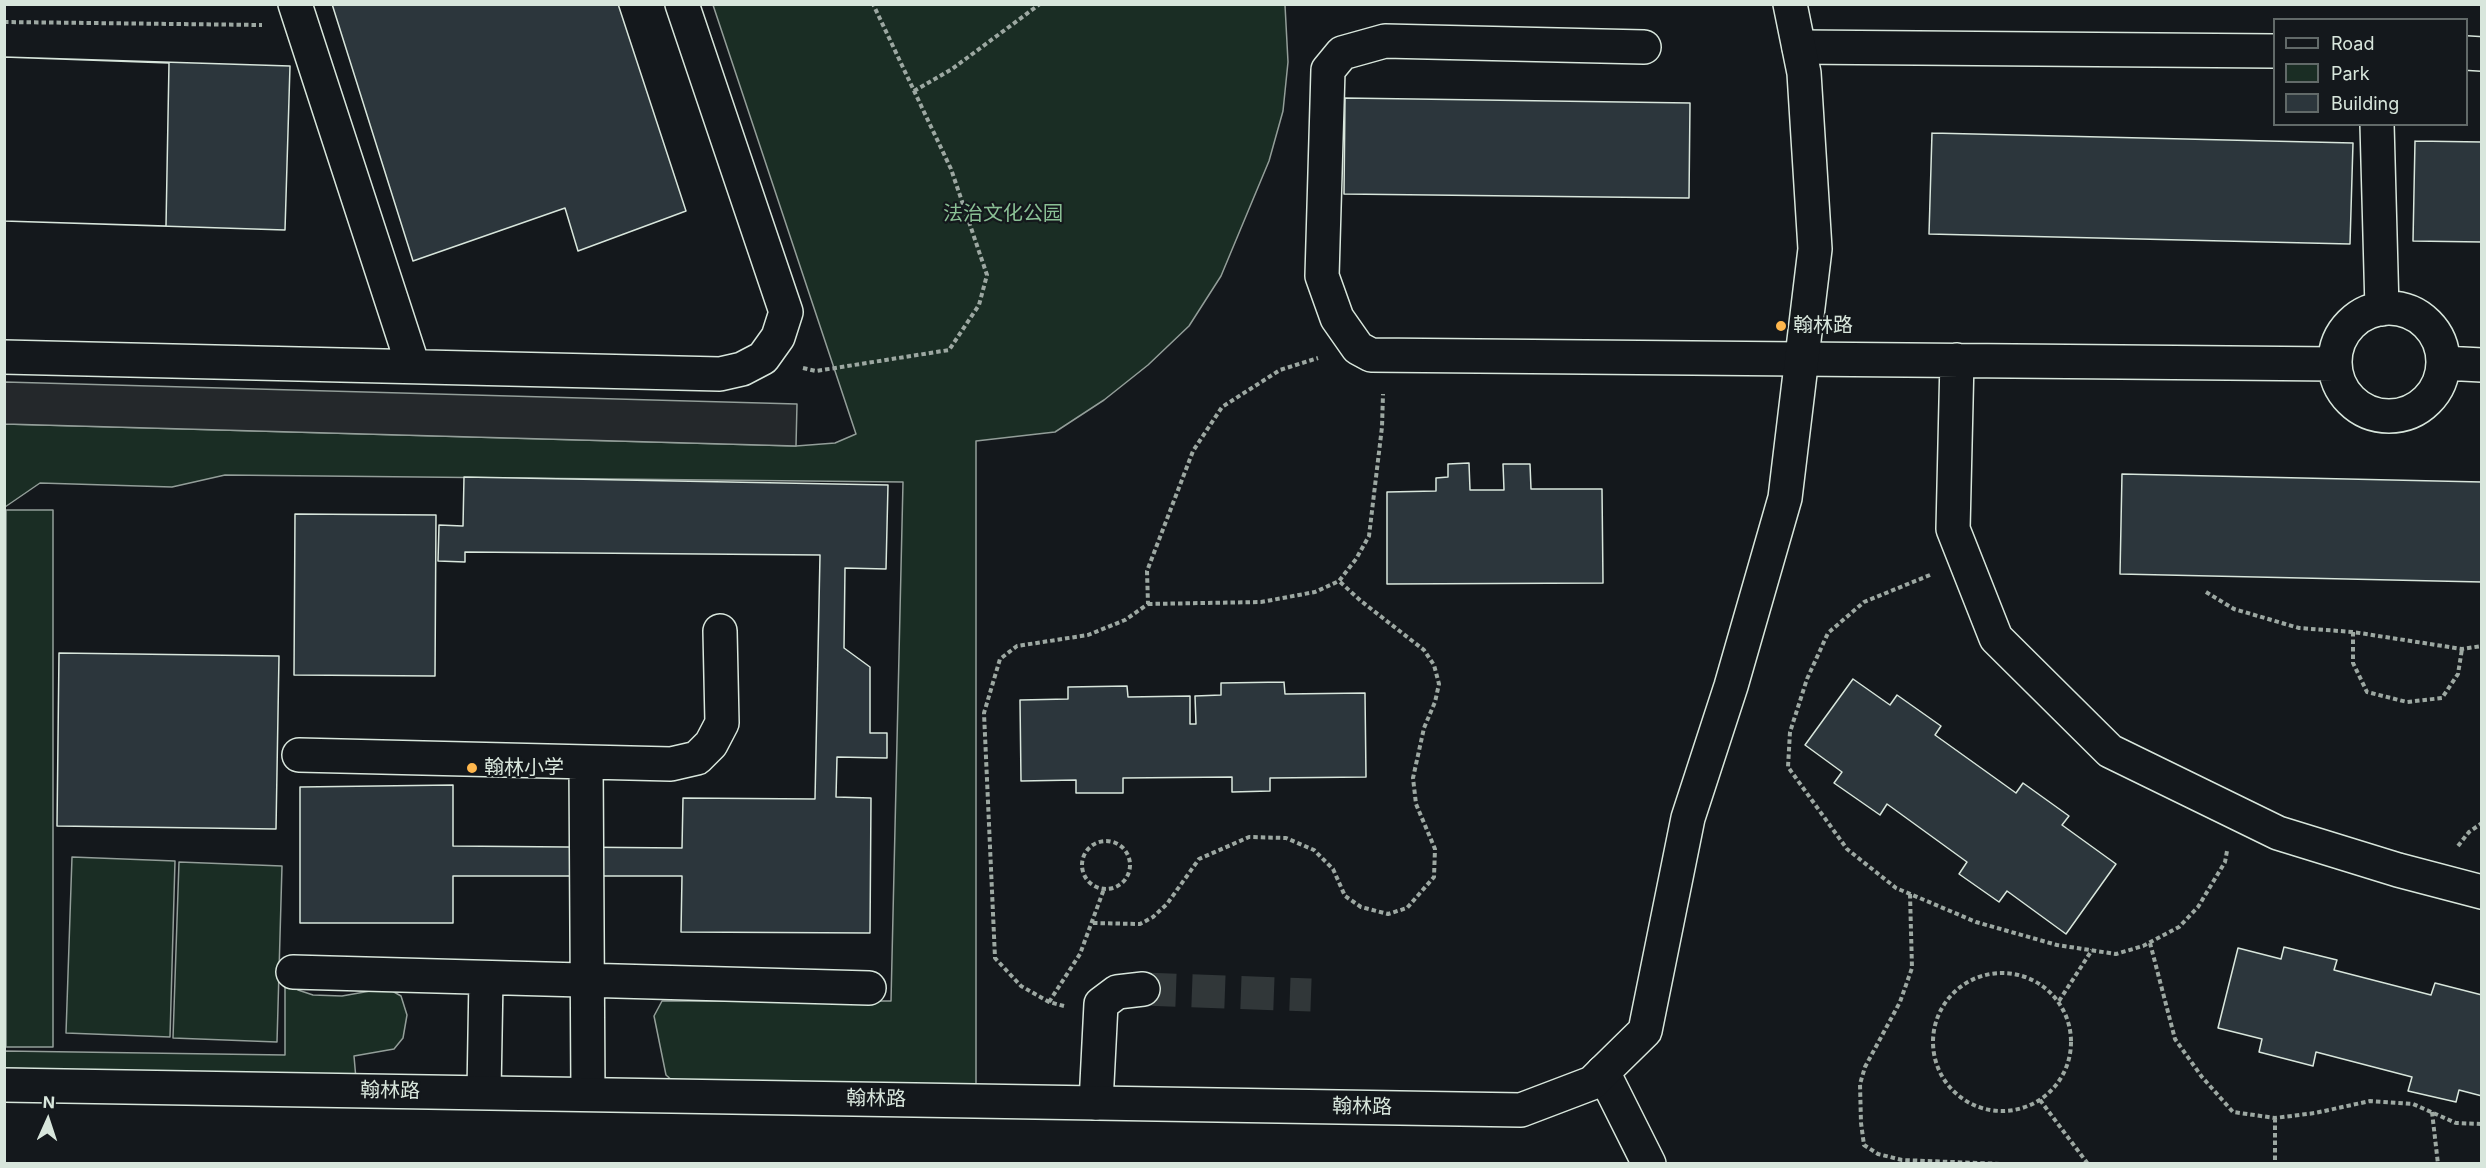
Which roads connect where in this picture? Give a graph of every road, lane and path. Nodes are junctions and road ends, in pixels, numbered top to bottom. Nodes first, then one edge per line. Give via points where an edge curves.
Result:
1 (682, 4) edge
2 (873, 4) edge
3 (1040, 4) edge
4 (1790, 4) edge
5 (299, 15) edge
6 (4, 22) edge
7 (1799, 46) junction
8 (1644, 47) dead end
9 (2273, 51) edge
10 (914, 91) junction
11 (2377, 126) edge
12 (2382, 309) junction
13 (1371, 355) junction
14 (4, 357) edge
15 (763, 358) junction
16 (1802, 358) junction
17 (1957, 360) junction
18 (2335, 363) junction
19 (2443, 363) junction
20 (2481, 365) edge
21 (413, 366) junction
22 (1965, 561) junction
23 (1339, 581) junction
24 (2206, 592) dead end
25 (1148, 604) junction
26 (720, 631) dead end
27 (2353, 632) junction
28 (2481, 646) edge
29 (2462, 649) junction
30 (299, 755) dead end
31 (586, 762) junction
32 (2234, 812) junction
33 (1104, 889) junction
34 (2481, 892) edge
35 (1910, 894) junction
36 (1093, 923) junction
37 (2150, 943) junction
38 (2092, 950) junction
39 (293, 972) dead end
40 (486, 978) junction
41 (588, 981) junction
42 (869, 988) dead end
43 (1143, 988) tunnel mouth
44 (2059, 1001) junction
45 (1049, 1002) junction
46 (1100, 1012) junction
47 (1603, 1072) junction
48 (4, 1085) edge
49 (484, 1092) junction
50 (588, 1094) junction
51 (2040, 1100) junction
52 (1096, 1103) junction
53 (2433, 1112) junction
54 (2275, 1118) junction
55 (2481, 1124) edge
56 (1649, 1164) edge
57 (2002, 1164) edge
58 (2088, 1164) edge
59 (2275, 1164) edge
60 (2438, 1164) edge

1 - 15 main road via 786,312 777,338
2 - 10 path
3 - 10 path via 952,69
4 - 7 main road, 翰林路
5 - 6 path
5 - 21 main road
7 - 9 main road
7 - 16 main road, 翰林路 via 1815,249
8 - 13 main road via 1385,41 1342,53 1328,70 1322,276 1337,318 1359,348
10 - 15 path via 951,170 987,275 979,305 949,350 816,371
11 - 12 main road
12 - 18 main road via 2357,318 2345,330 2337,346
12 - 19 main road via 2408,311 2424,320 2436,335
13 - 16 main road
13 - 23 path via 1380,373 1384,397 1369,537
13 - 25 path via 1327,356 1280,370 1222,406 1193,451 1147,571
14 - 21 main road
15 - 21 main road via 720,374
16 - 17 main road
16 - 47 main road, 翰林路 via 1785,498 1688,818 1645,1031
17 - 18 main road
17 - 22 main road via 1953,529
18 - 19 main road via 2346,396 2359,408 2393,417 2427,402 2438,388
19 - 20 main road
22 - 32 main road via 1996,638 2110,751
22 - 35 path via 1864,602 1828,633 1807,679 1790,732 1788,767 1803,790 1847,849 1896,888
23 - 25 path via 1315,592 1261,602
23 - 36 path via 1424,650 1434,665 1439,684 1413,778 1416,804 1435,849 1434,877 1407,908 1388,914 1361,907 1345,896 1333,869 1314,850 1286,838 1249,837 1199,859 1167,904 1140,924
24 - 27 path via 2234,609 2299,628
25 - 45 path via 1125,620 1088,635 1017,646 1000,659 984,713 995,958 1022,986
26 - 31 main road via 722,723 711,744 697,758 671,764
27 - 29 path
27 - 29 path via 2353,663 2367,692 2408,702 2442,698 2458,674
28 - 29 path
30 - 31 main road
31 - 41 main road
32 - 34 main road via 2278,833
32 - 37 path via 2225,862 2198,907 2179,927
33 - 33 path via 1119,885 1129,873 1125,849 1111,842 1096,843 1082,861 1085,876
33 - 36 path
35 - 38 path via 1976,922 2056,945
35 - 57 path via 1912,968 1860,1084 1864,1145 1878,1154 1902,1160
36 - 45 path via 1080,954
37 - 38 path via 2116,954
37 - 54 path via 2175,1039 2202,1077 2233,1112
38 - 44 path
39 - 40 main road
40 - 41 main road
40 - 49 main road
41 - 42 main road
41 - 50 main road
43 - 46 main road via 1117,992 1101,1004
44 - 51 path via 2069,1023 2072,1045 2068,1066 2056,1086
44 - 51 path via 2042,985 2021,975 1998,973 1975,978 1955,991 1941,1010 1934,1031 1934,1055 1942,1076 1956,1093 1975,1105 1997,1110 2019,1109
45 - 46 path
46 - 52 main road
47 - 52 main road, 翰林路 via 1592,1083 1521,1110
47 - 56 main road
48 - 49 main road, 翰林路
49 - 50 main road, 翰林路
50 - 52 main road, 翰林路
51 - 58 path
53 - 54 path via 2413,1104 2370,1101
53 - 55 path via 2456,1123
53 - 60 path
54 - 59 path

